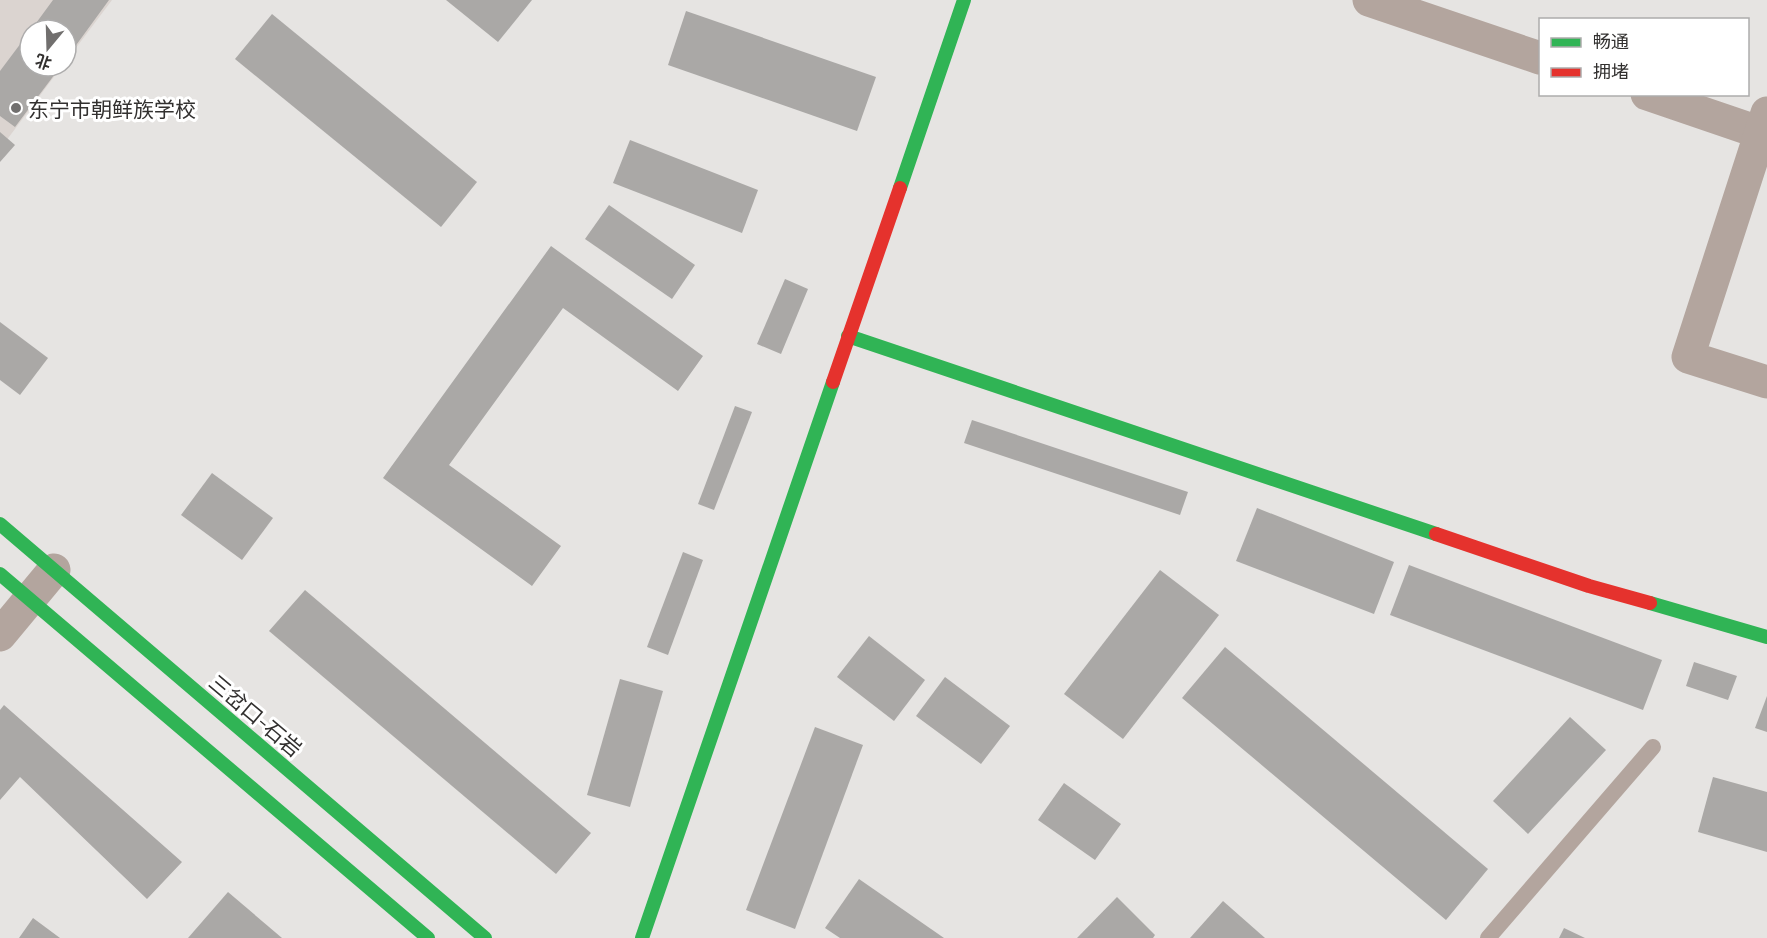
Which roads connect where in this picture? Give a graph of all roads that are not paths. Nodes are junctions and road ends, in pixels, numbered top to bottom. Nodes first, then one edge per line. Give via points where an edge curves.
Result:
1 (964, 0) edge
2 (1370, 0) edge
3 (1539, 58) edge
4 (1654, 96) edge
5 (1765, 127) edge
6 (848, 336) junction
7 (1767, 382) edge
8 (0, 524) edge
9 (54, 570) junction
10 (0, 574) edge
11 (30, 599) junction
12 (0, 635) edge
13 (1767, 637) edge
14 (1653, 747) dead end
15 (428, 938) edge
16 (485, 938) edge
17 (642, 938) edge
18 (1488, 938) edge

1 - 6 main road
2 - 3 street
4 - 5 street
5 - 7 street via 1688,357
6 - 13 main road via 1589,586
6 - 17 main road
8 - 9 main road, 三岔口-石岩
9 - 11 street
9 - 16 main road, 三岔口-石岩
10 - 11 main road
11 - 12 street
11 - 15 main road
14 - 18 lane

